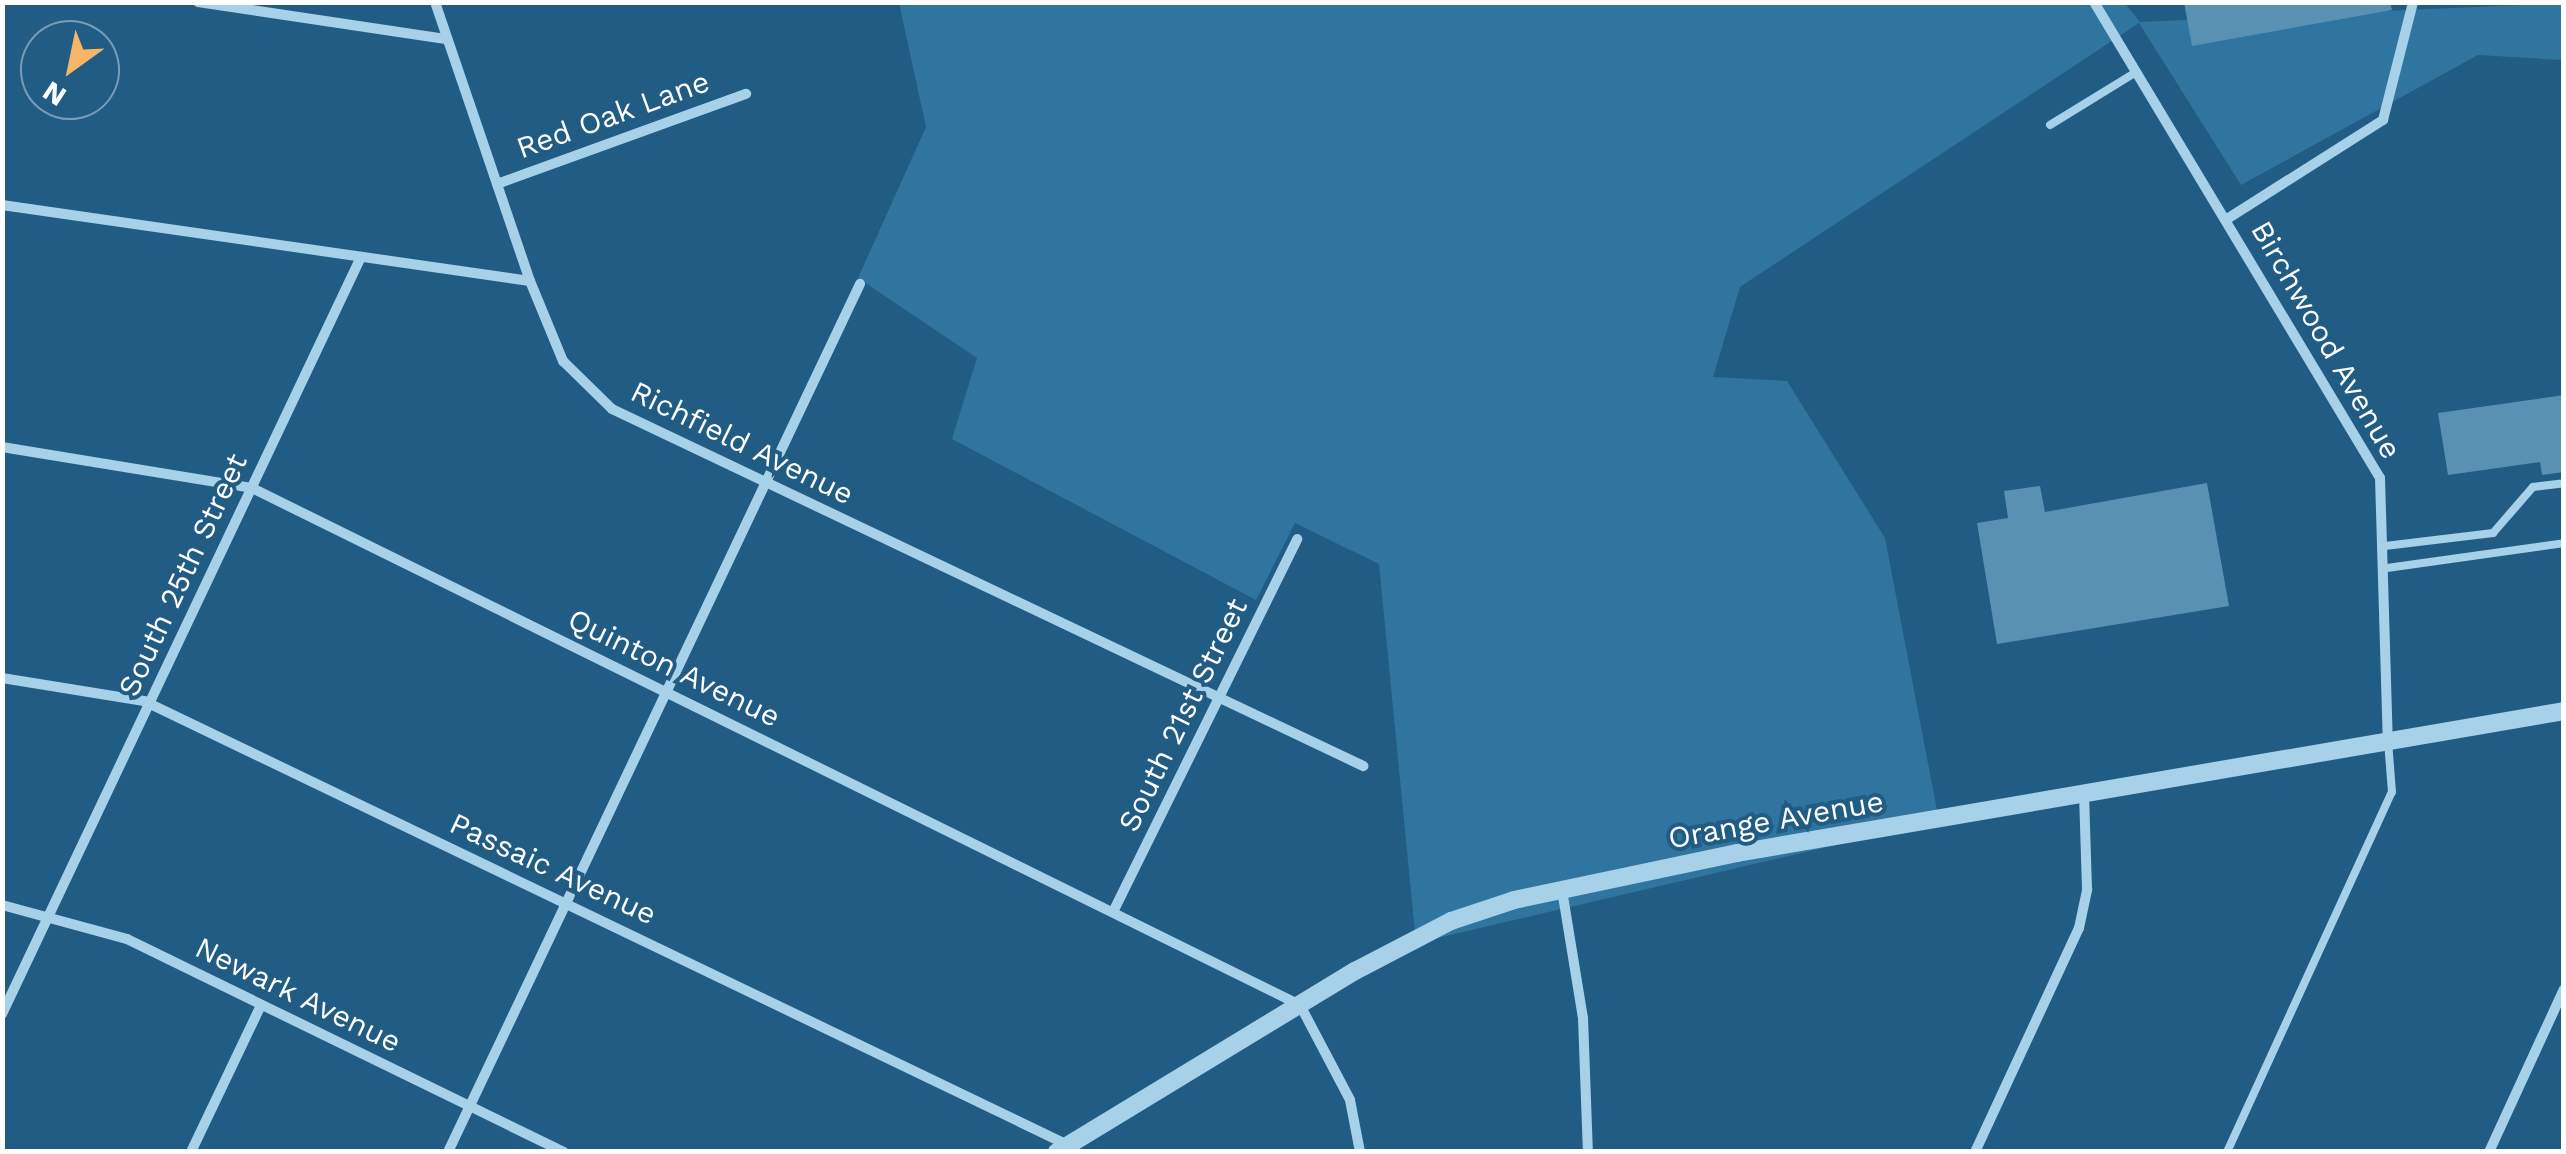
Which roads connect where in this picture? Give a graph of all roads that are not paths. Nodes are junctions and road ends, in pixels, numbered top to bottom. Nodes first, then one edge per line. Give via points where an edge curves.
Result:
1 (198, 2) edge
2 (435, 2) edge
3 (2094, 2) edge
4 (2413, 2) edge
5 (447, 39) junction
6 (2136, 72) junction
7 (746, 94) dead end
8 (2050, 125) dead end
9 (496, 184) junction
10 (2, 205) edge
11 (2227, 219) junction
12 (361, 257) junction
13 (530, 281) junction
14 (860, 284) dead end
15 (2, 447) edge
16 (2564, 483) edge
17 (768, 485) junction
18 (252, 488) junction
19 (1297, 539) dead end
20 (2564, 543) edge
21 (2385, 546) junction
22 (2387, 568) junction
23 (2, 678) edge
24 (668, 693) junction
25 (1224, 700) junction
26 (149, 705) junction
27 (2564, 712) edge
28 (2388, 742) junction
29 (1363, 766) dead end
30 (2084, 794) junction
31 (1562, 890) junction
32 (2, 904) edge
33 (567, 904) junction
34 (1113, 912) junction
35 (50, 914) junction
36 (2564, 989) edge
37 (261, 1004) junction
38 (1300, 1004) junction
39 (2, 1014) edge
40 (470, 1106) junction
41 (1068, 1149) edge
42 (191, 1152) edge
43 (448, 1152) edge
44 (564, 1152) edge
45 (1360, 1152) edge
46 (1588, 1152) edge
47 (1975, 1152) edge
48 (2227, 1152) edge
49 (2489, 1152) edge

1 - 5 street
2 - 5 street, Richfield Avenue
3 - 6 street, Birchwood Avenue
4 - 11 street via 2383,120
5 - 9 street, Richfield Avenue
6 - 8 lane
6 - 11 street, Birchwood Avenue
7 - 9 street, Red Oak Lane
9 - 13 street, Richfield Avenue
10 - 12 street
11 - 21 street, Birchwood Avenue via 2364,444 2380,478
12 - 13 street
12 - 18 street, South 25th Street
13 - 17 street, Richfield Avenue via 554,347 598,399
14 - 17 street
15 - 18 street, Quinton Avenue
16 - 21 lane via 2533,487 2493,533
17 - 24 street
17 - 25 street, Richfield Avenue
18 - 24 street, Quinton Avenue
18 - 26 street, South 25th Street
19 - 25 street, South 21st Street
20 - 22 lane
21 - 22 street, Birchwood Avenue
22 - 28 street, Birchwood Avenue
23 - 26 street, Passaic Avenue
24 - 33 street
24 - 34 street, Quinton Avenue
25 - 29 street, Richfield Avenue
25 - 34 street, South 21st Street
26 - 33 street, Passaic Avenue
26 - 35 street, South 25th Street
27 - 28 street, Orange Avenue
28 - 30 street, Orange Avenue
28 - 48 lane via 2392,792
30 - 31 street, Orange Avenue
30 - 47 street via 2088,889 2079,928
31 - 38 street, Orange Avenue via 1451,921
31 - 46 street via 1582,1018
32 - 35 street, Newark Avenue
33 - 40 street
33 - 41 street, Passaic Avenue
34 - 38 street, Quinton Avenue
35 - 37 street, Newark Avenue via 126,939
35 - 39 street, South 25th Street
36 - 49 street
37 - 40 street, Newark Avenue
37 - 42 street
38 - 41 street, Orange Avenue
38 - 45 street via 1350,1100
40 - 43 street
40 - 44 street, Newark Avenue

